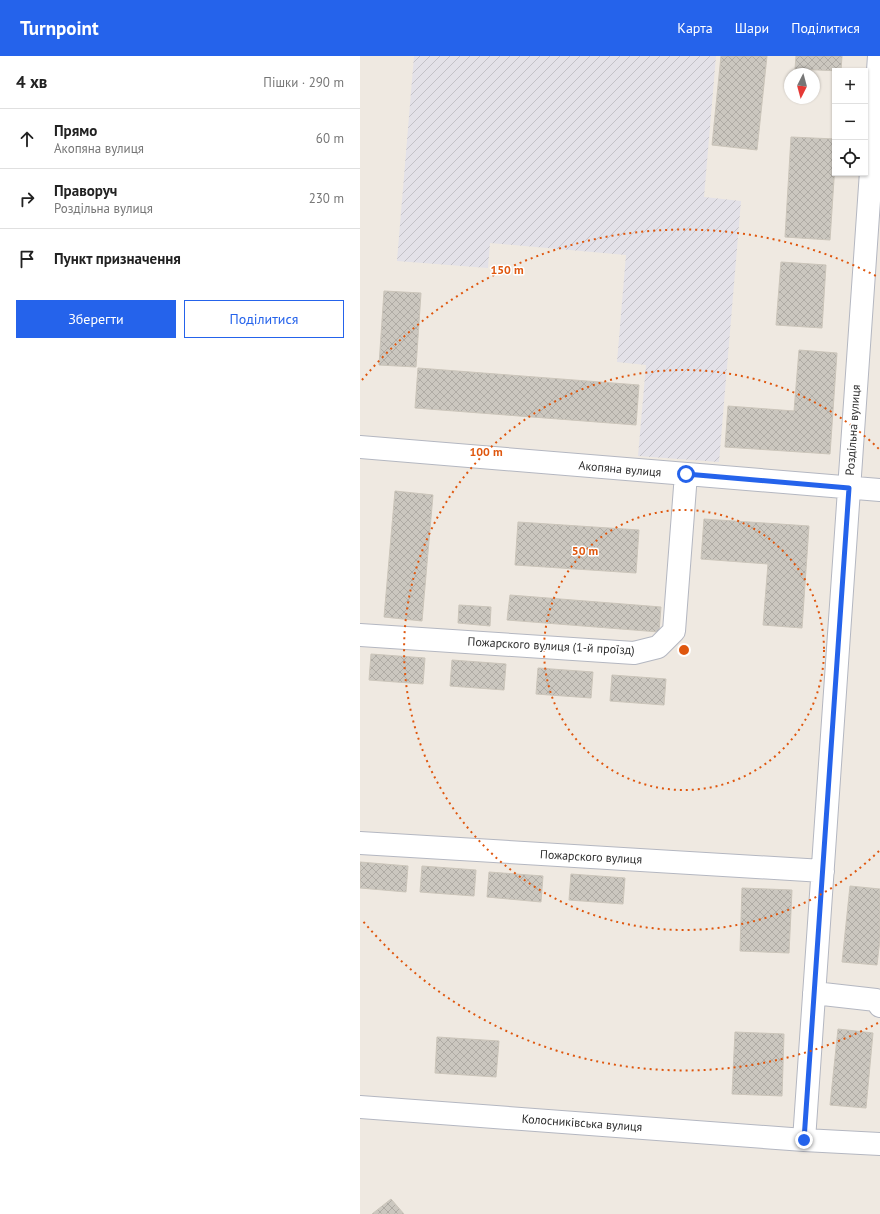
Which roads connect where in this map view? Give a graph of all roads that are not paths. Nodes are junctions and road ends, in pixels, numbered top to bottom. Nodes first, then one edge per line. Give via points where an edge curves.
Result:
1 (879, 56) edge
2 (360, 447) edge
3 (686, 474) junction
4 (849, 488) junction
5 (880, 490) edge
6 (360, 635) edge
7 (360, 843) edge
8 (823, 871) junction
9 (814, 993) junction
10 (880, 1006) edge
11 (360, 1107) edge
12 (804, 1140) junction
13 (880, 1144) edge

1 - 4 street, Роздільна вулиця
2 - 3 street, Акопяна вулиця
3 - 4 street, Акопяна вулиця
3 - 6 street, Пожарского вулиця (1-й проїзд) via 674,631 658,647 634,653
4 - 5 street, Акопяна вулиця
4 - 8 street, Роздільна вулиця
7 - 8 street, Пожарского вулиця
8 - 9 street, Роздільна вулиця
9 - 10 street via 876,1000
9 - 12 street, Роздільна вулиця
11 - 12 street, Колосниківська вулиця
12 - 13 street, Колосниківська вулиця

